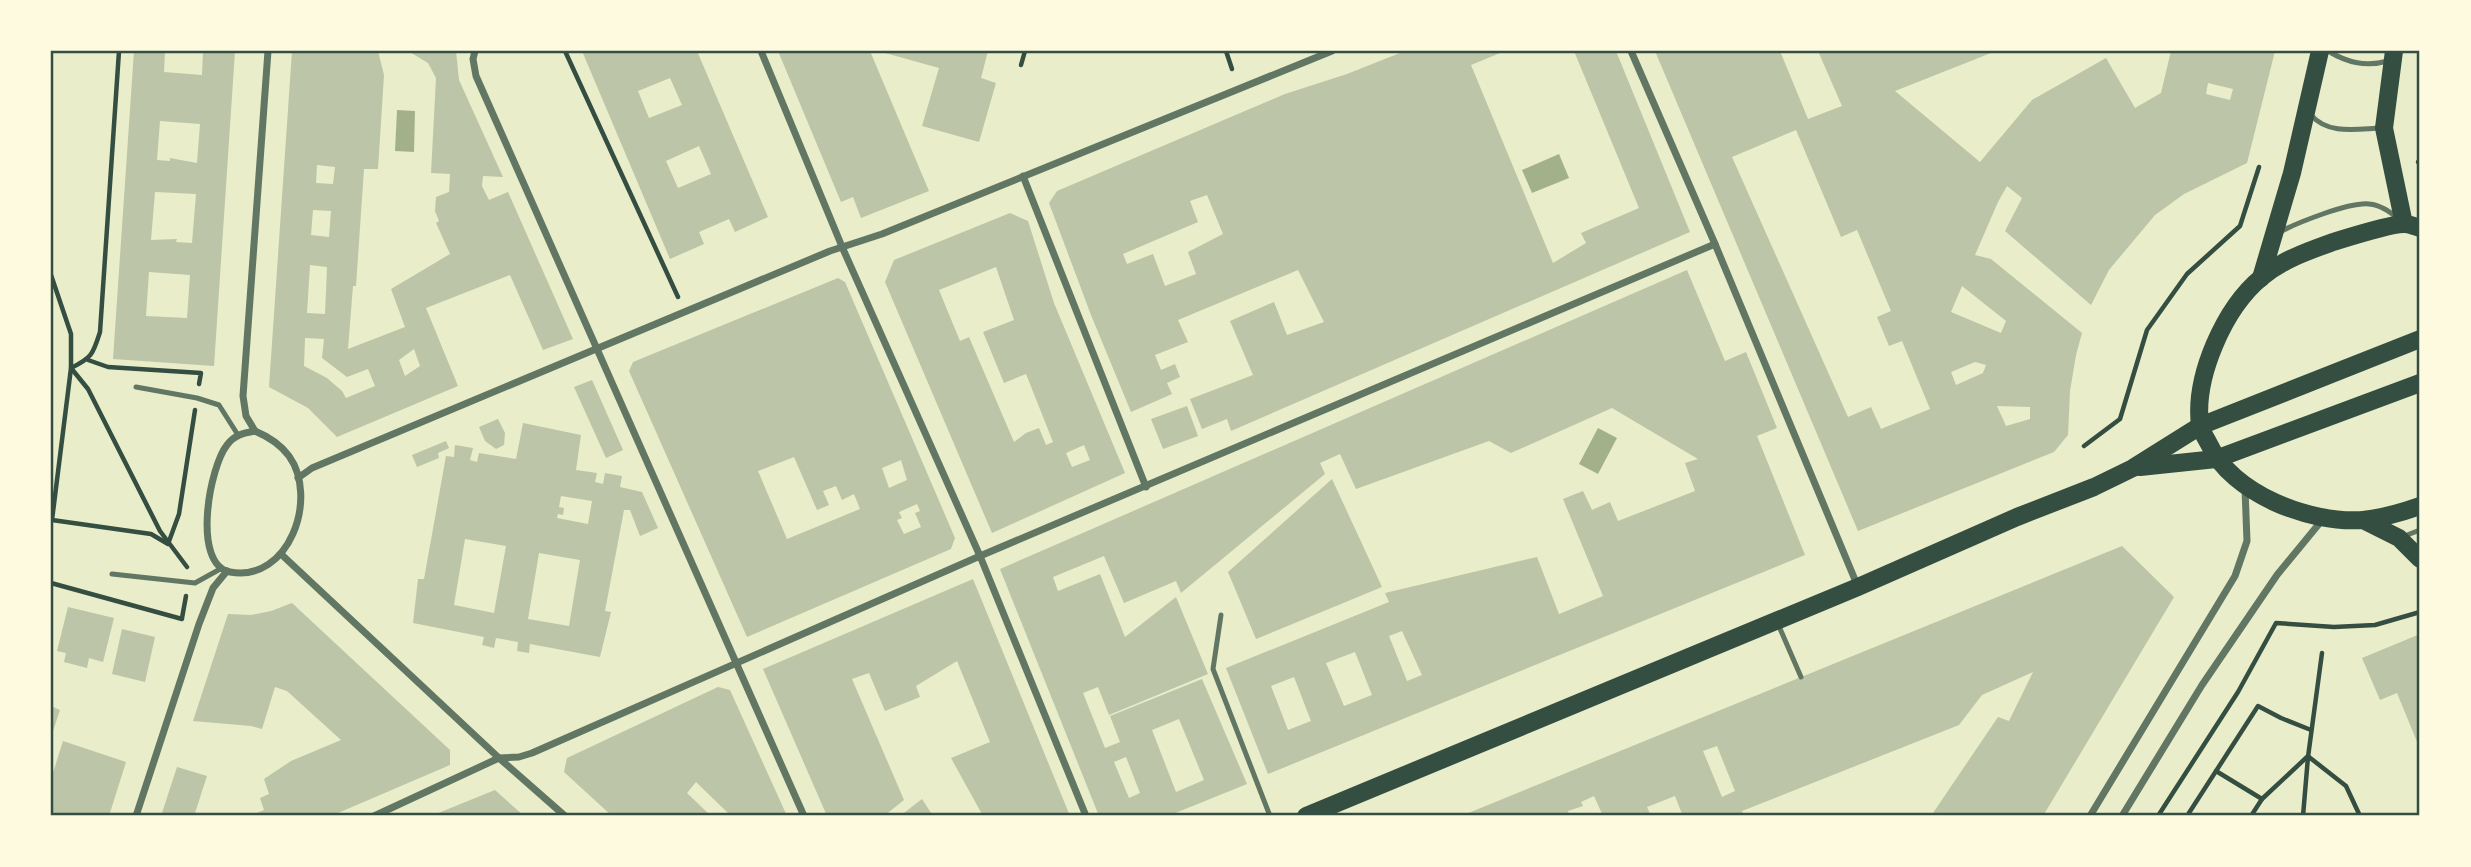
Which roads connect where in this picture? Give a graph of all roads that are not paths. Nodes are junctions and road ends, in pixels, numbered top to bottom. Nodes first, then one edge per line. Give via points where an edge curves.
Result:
1 (268, 51) edge
2 (475, 51) edge
3 (761, 51) edge
4 (1332, 51) edge
5 (1631, 51) edge
6 (2320, 51) edge
7 (2328, 51) edge
8 (2393, 55) edge
9 (2306, 110) junction
10 (2384, 128) junction
11 (1023, 176) junction
12 (2412, 226) edge
13 (2273, 236) junction
14 (1715, 244) junction
15 (843, 248) junction
16 (2261, 278) junction
17 (2420, 339) edge
18 (599, 350) junction
19 (2420, 383) edge
20 (136, 387) dead end
21 (2200, 426) junction
22 (255, 430) junction
23 (238, 435) junction
24 (2216, 458) junction
25 (2133, 468) junction
26 (298, 478) junction
27 (2245, 485) junction
28 (1146, 487) junction
29 (2420, 506) edge
30 (2325, 517) junction
31 (2364, 520) junction
32 (2420, 530) edge
33 (2399, 538) junction
34 (282, 555) junction
35 (980, 556) junction
36 (2420, 559) edge
37 (225, 570) junction
38 (112, 574) dead end
39 (1858, 587) junction
40 (1222, 615) dead end
41 (1777, 621) junction
42 (737, 664) junction
43 (1801, 677) dead end
44 (499, 758) junction
45 (136, 816) edge
46 (374, 816) edge
47 (565, 816) edge
48 (804, 816) edge
49 (1086, 816) edge
50 (1270, 816) edge
51 (1306, 816) edge
52 (2090, 816) edge
53 (2122, 816) edge

1 - 22 street via 243,396 246,416
2 - 18 street via 476,76
3 - 15 street
4 - 11 street
5 - 14 street
6 - 9 main road
7 - 8 lane via 2370,65
8 - 10 main road
9 - 10 lane via 2326,127
9 - 13 main road
10 - 12 main road
11 - 15 street
11 - 28 street
12 - 13 lane via 2368,204 2300,221
12 - 16 main road via 2345,238 2301,253
13 - 16 main road
14 - 28 street
14 - 39 street
15 - 18 street
15 - 35 street
16 - 21 main road via 2216,339 2201,385
17 - 21 main road
18 - 26 street via 312,468
18 - 42 street
19 - 24 main road
20 - 23 lane via 219,405
21 - 24 main road
21 - 25 main road
22 - 23 street
22 - 26 street via 289,456
23 - 37 street via 218,460 208,498 210,550
24 - 25 main road
24 - 27 main road
25 - 39 main road
26 - 34 street via 299,516
27 - 30 main road via 2282,506
27 - 52 street via 2247,541 2235,576
28 - 35 street
29 - 31 main road
30 - 31 main road
30 - 53 street via 2277,575 2202,685
31 - 33 main road
32 - 33 lane
33 - 36 main road
34 - 37 street via 262,569
34 - 44 street
35 - 42 street
35 - 49 street
37 - 38 lane via 195,583
37 - 45 street via 199,624
39 - 41 main road
40 - 50 lane via 1213,669
41 - 43 lane
41 - 51 main road
42 - 44 street via 532,753
42 - 48 street
44 - 46 street
44 - 47 street

